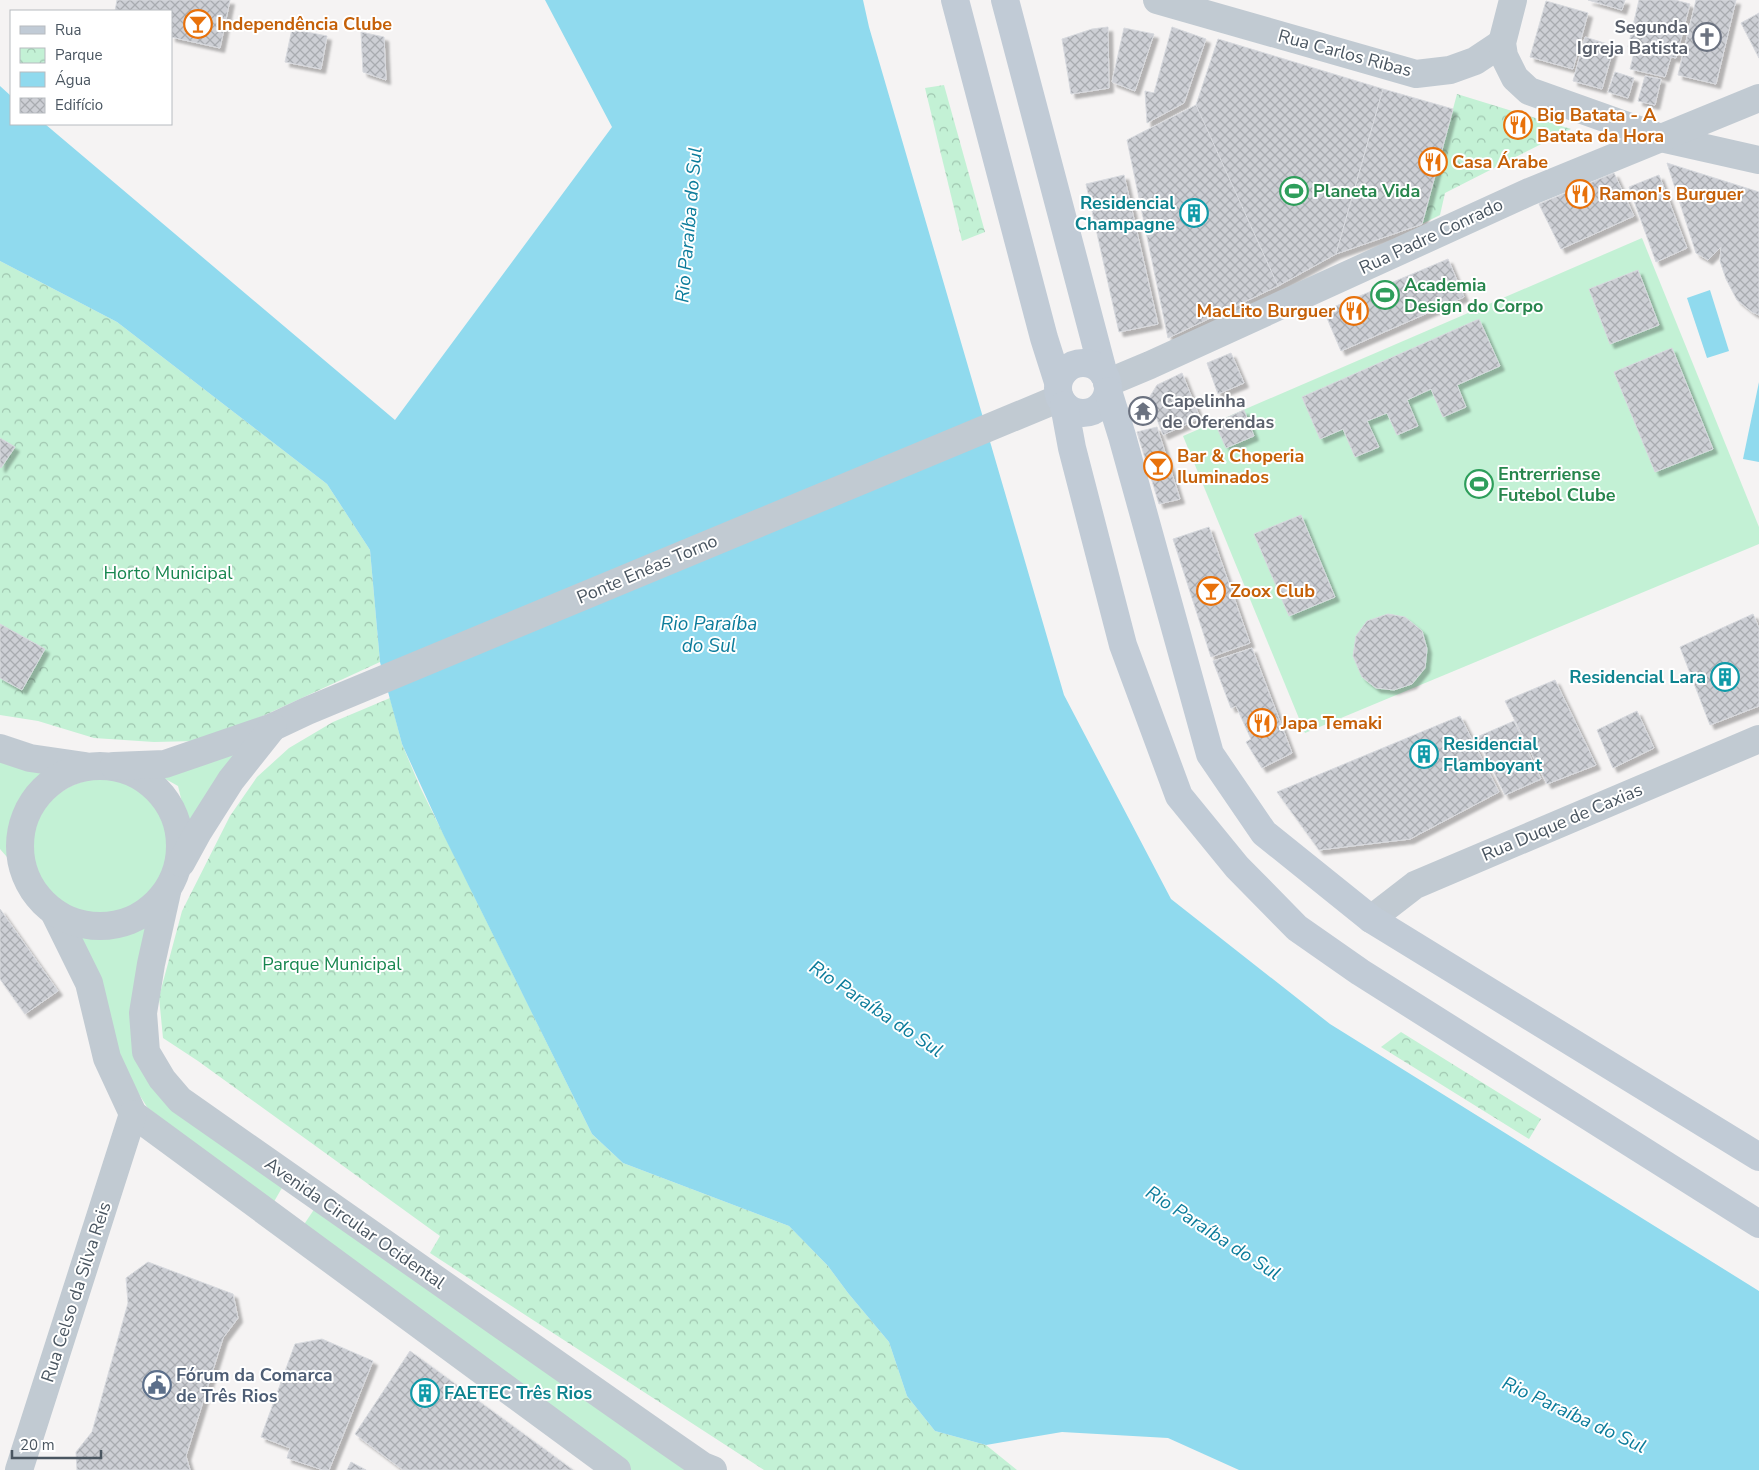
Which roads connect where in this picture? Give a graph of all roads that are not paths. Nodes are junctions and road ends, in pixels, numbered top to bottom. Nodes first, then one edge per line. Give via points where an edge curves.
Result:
1 (954, 0) edge
2 (1005, 0) edge
3 (1157, 0) edge
4 (1513, 0) edge
5 (1502, 43) junction
6 (1759, 98) edge
7 (1661, 138) junction
8 (1759, 160) edge
9 (1106, 383) junction
10 (1061, 395) junction
11 (273, 727) junction
12 (1759, 738) edge
13 (0, 748) edge
14 (87, 766) junction
15 (114, 766) junction
16 (0, 854) edge
17 (173, 880) junction
18 (34, 892) junction
19 (54, 912) junction
20 (1371, 918) junction
21 (133, 1114) junction
22 (1759, 1157) edge
23 (305, 1187) junction
24 (281, 1224) junction
25 (1759, 1224) edge
26 (19, 1470) edge
27 (617, 1470) edge
28 (713, 1470) edge

1 - 10 main road
2 - 9 main road
3 - 5 street, Rua Carlos Ribas via 1416,74 1450,70 1475,61
4 - 5 street
5 - 7 street via 1514,78 1529,91
6 - 7 street, Rua Padre Conrado
7 - 8 street
7 - 9 street, Rua Padre Conrado via 1529,192
9 - 10 main road via 1106,399 1095,411 1078,413 1071,410
9 - 10 main road via 1099,369 1083,363 1075,364 1067,368
9 - 20 main road via 1210,754 1264,833
10 - 11 street, Ponte Enéas Torno
10 - 25 main road via 1123,645 1179,796 1237,867 1297,928 1360,972
11 - 15 street, Ponte Enéas Torno via 164,764
11 - 17 street via 231,780
12 - 20 street, Rua Duque de Caxias via 1415,885
13 - 14 street via 30,758
14 - 15 street
14 - 18 street via 62,775 40,791 26,814 20,840 22,867
15 - 17 street via 139,776 160,792 175,815 181,842
16 - 18 street
17 - 19 street via 150,911 127,923 102,927 77,924
17 - 23 street, Avenida Circular Ocidental via 151,964 144,1013 146,1052 162,1079 180,1100
18 - 19 street
19 - 21 street via 89,984 107,1058
20 - 22 main road
21 - 24 street
21 - 26 street, Rua Celso da Silva Reis
23 - 24 street
23 - 28 street, Avenida Circular Ocidental
24 - 27 street

